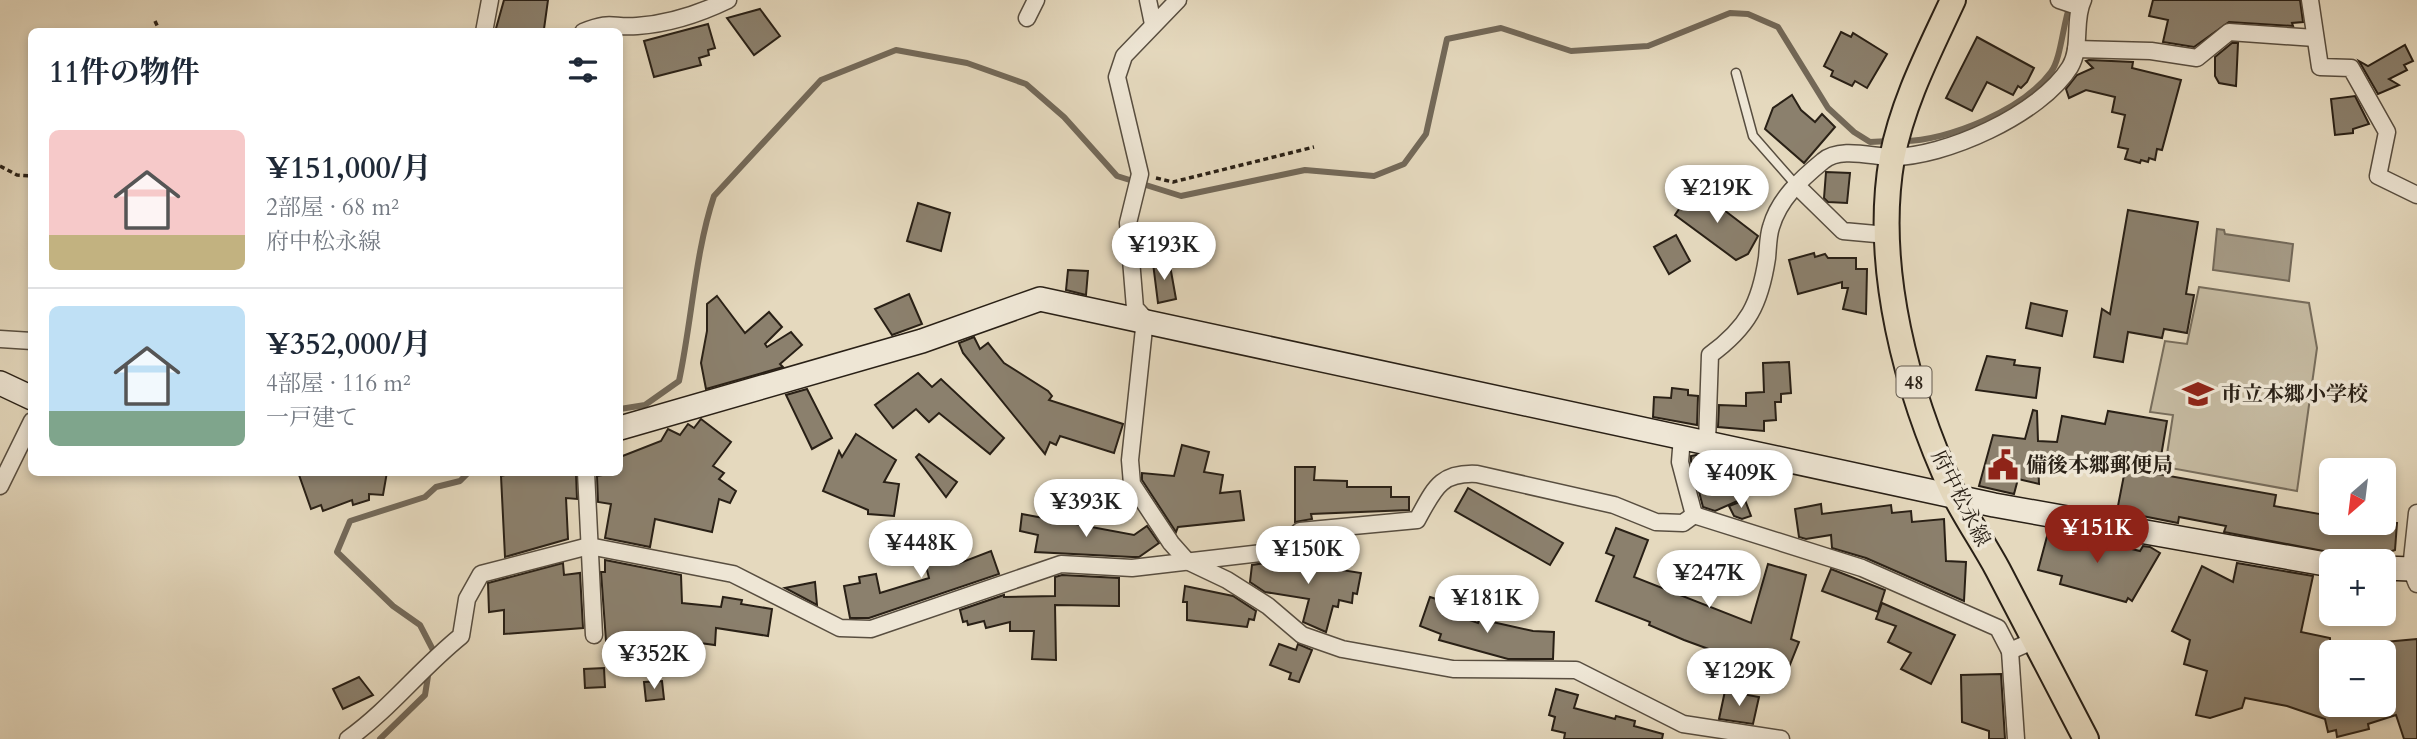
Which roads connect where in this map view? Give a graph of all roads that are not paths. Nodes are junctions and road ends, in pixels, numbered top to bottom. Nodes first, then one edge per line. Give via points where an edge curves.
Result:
1 (490, 0) edge
2 (728, 0) edge
3 (1036, 0) edge
4 (1148, 0) edge
5 (1178, 0) edge
6 (1953, 0) edge
7 (2059, 0) edge
8 (2310, 0) edge
9 (2081, 3) edge
10 (1027, 18) dead end
11 (1153, 24) junction
12 (485, 28) edge
13 (593, 28) edge
14 (2315, 38) junction
15 (2076, 49) junction
16 (1735, 72) dead end
17 (1892, 157) junction
18 (1796, 185) junction
19 (2417, 195) edge
20 (1887, 235) junction
21 (1144, 319) junction
22 (0, 339) edge
23 (28, 341) edge
24 (0, 383) edge
25 (28, 396) edge
26 (623, 427) edge
27 (28, 429) edge
28 (1682, 437) junction
29 (1707, 442) junction
30 (586, 476) edge
31 (0, 486) edge
32 (1954, 494) junction
33 (2417, 513) edge
34 (1694, 515) junction
35 (589, 546) junction
36 (1187, 561) junction
37 (2319, 563) edge
38 (2396, 572) edge
39 (2414, 577) edge
40 (594, 635) dead end
41 (2035, 640) junction
42 (2010, 650) junction
43 (348, 739) edge
44 (1781, 739) edge
45 (2017, 739) edge
46 (2086, 739) edge

1 - 12 street
2 - 13 street via 690,15 636,27 606,23
3 - 10 street
4 - 11 street
5 - 11 street
6 - 17 main road, 府中松永線 / 48 via 1906,101
7 - 9 street
8 - 14 street
9 - 15 street
11 - 21 street via 1124,56 1118,77 1140,174 1128,223 1135,308
14 - 15 street via 2229,32 2197,58 2151,51
14 - 19 street via 2320,67 2351,68 2386,132 2378,176
15 - 17 street via 2070,67 2039,99 2006,123 1951,146
16 - 18 lane via 1753,136
17 - 18 street via 1854,153 1826,158
17 - 20 main road, 府中松永線 / 48
18 - 20 street via 1843,231
18 - 29 street via 1771,226 1762,287 1745,326 1710,355
20 - 32 main road, 府中松永線 / 48 via 1898,332
21 - 26 street via 1040,299 922,341
21 - 28 street
21 - 36 street via 1130,460 1132,484
22 - 23 street
24 - 25 street
27 - 31 street
28 - 29 street
28 - 34 street via 1680,462
29 - 32 street
30 - 35 street
32 - 37 street
32 - 41 main road, 府中松永線 / 48
33 - 39 street
34 - 36 street via 1683,523 1656,522 1615,505 1456,473 1436,486 1417,520 1300,531 1279,551
34 - 42 street via 1862,568 1997,628
35 - 36 street via 733,574 840,628 871,629 1061,564 1132,568
35 - 40 street
35 - 43 street via 481,574 467,599 460,636 427,663 396,701
36 - 44 street via 1268,606 1302,635 1342,649 1452,669 1576,670 1682,724
38 - 39 street
41 - 42 street
41 - 46 main road, 府中松永線 / 48
42 - 45 street

